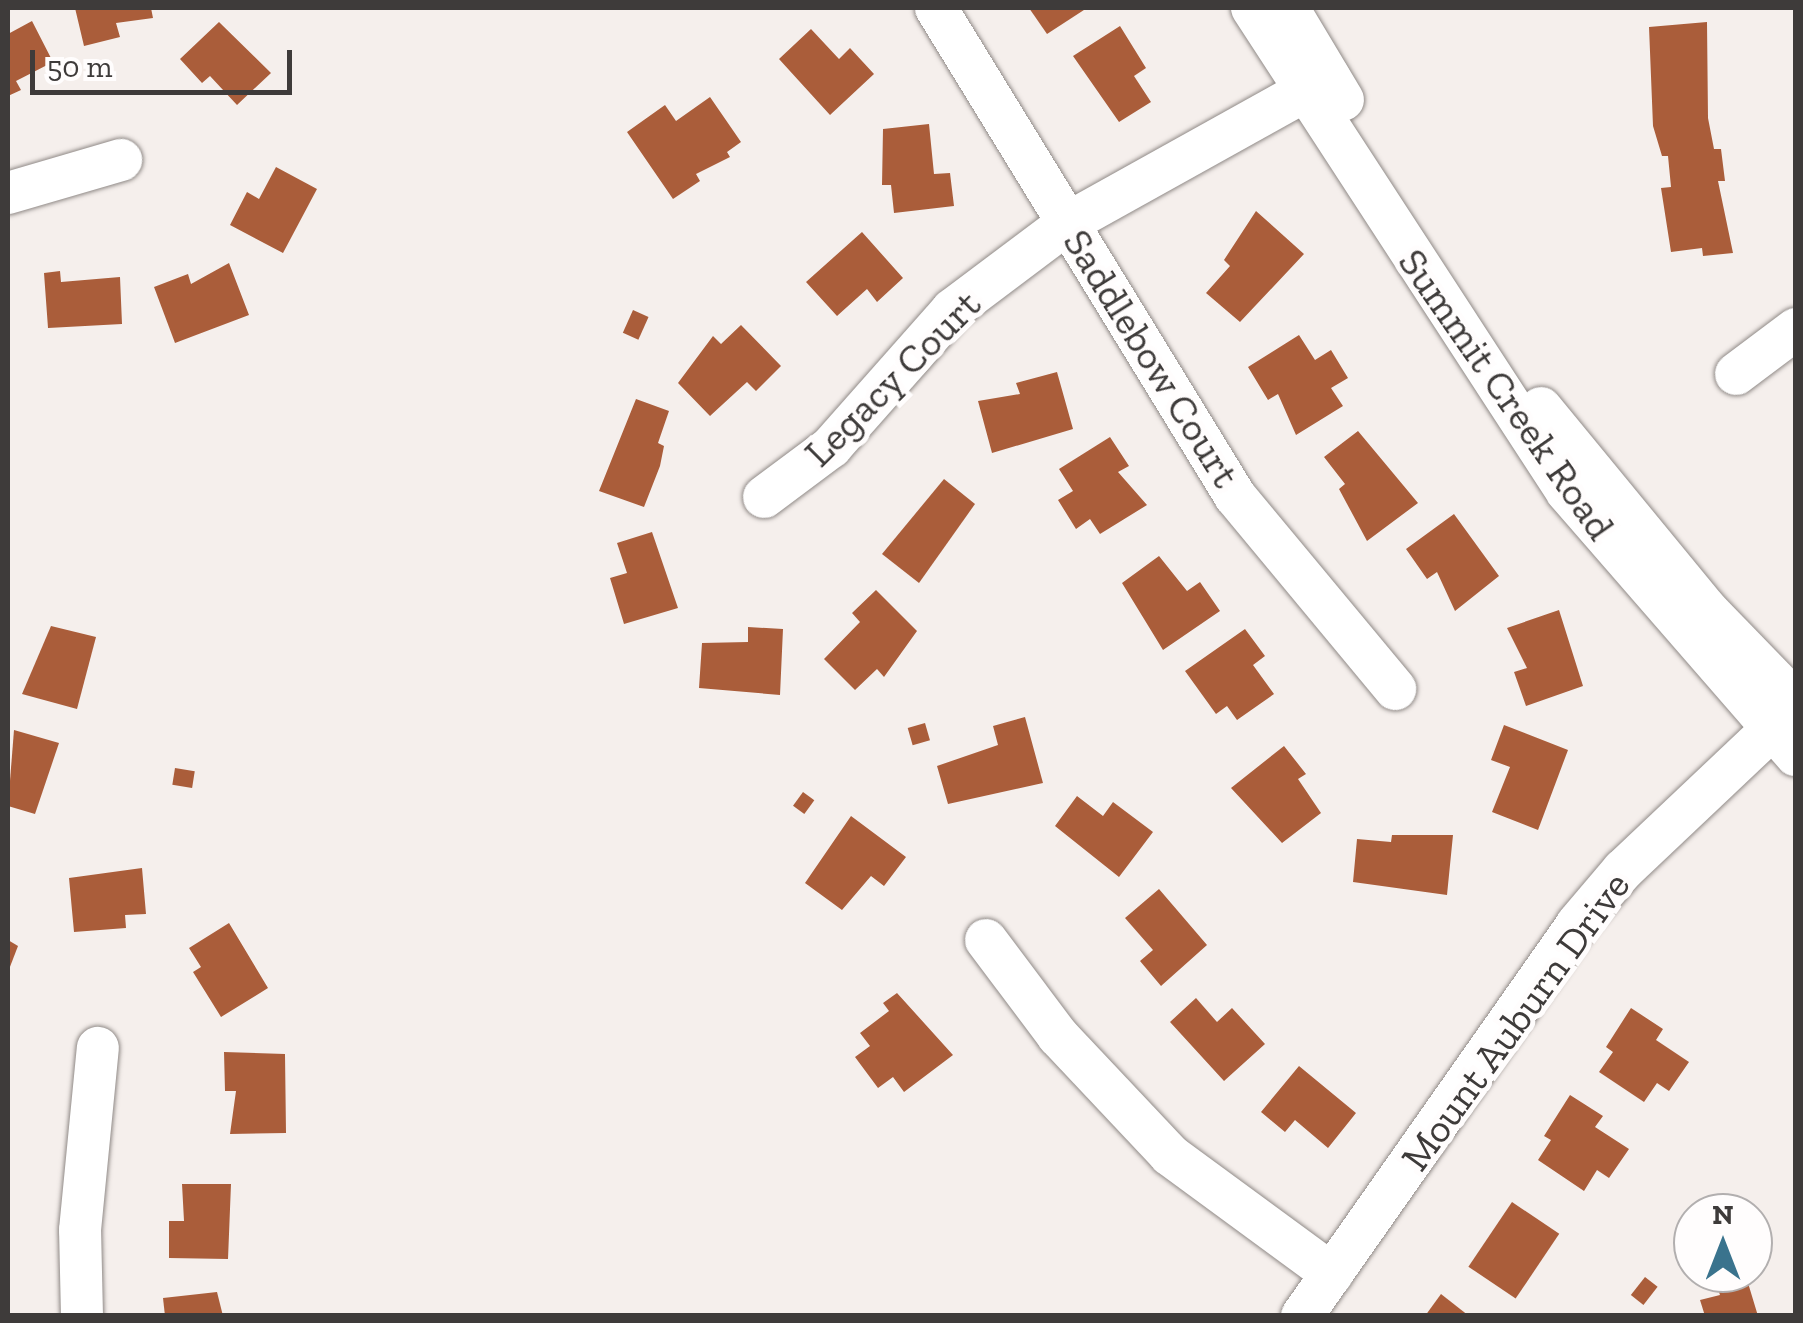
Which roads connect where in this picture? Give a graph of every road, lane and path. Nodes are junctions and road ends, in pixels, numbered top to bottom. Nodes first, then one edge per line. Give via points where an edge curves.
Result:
1 (936, 8) edge
2 (1252, 8) edge
3 (1288, 8) edge
4 (1317, 85) junction
5 (121, 160) dead end
6 (8, 193) edge
7 (1068, 222) junction
8 (1796, 329) edge
9 (1736, 374) dead end
10 (764, 497) dead end
11 (1395, 689) dead end
12 (1790, 723) edge
13 (986, 940) dead end
14 (98, 1048) dead end
15 (1332, 1274) junction
16 (82, 1316) edge
17 (1302, 1316) edge

1 - 7 street, Saddlebow Court
2 - 4 street, Summit Creek Road
3 - 4 street, Summit Creek Road
4 - 7 street, Legacy Court
4 - 12 street, Summit Creek Road via 1546,416 1706,609
5 - 6 street
7 - 10 street, Legacy Court via 952,310 831,447
7 - 11 street, Saddlebow Court via 1235,496
8 - 9 street
12 - 15 street, Mount Auburn Drive via 1622,870 1576,924
13 - 15 street via 1058,1036 1170,1155
14 - 16 street via 80,1230
15 - 17 street, Mount Auburn Drive

